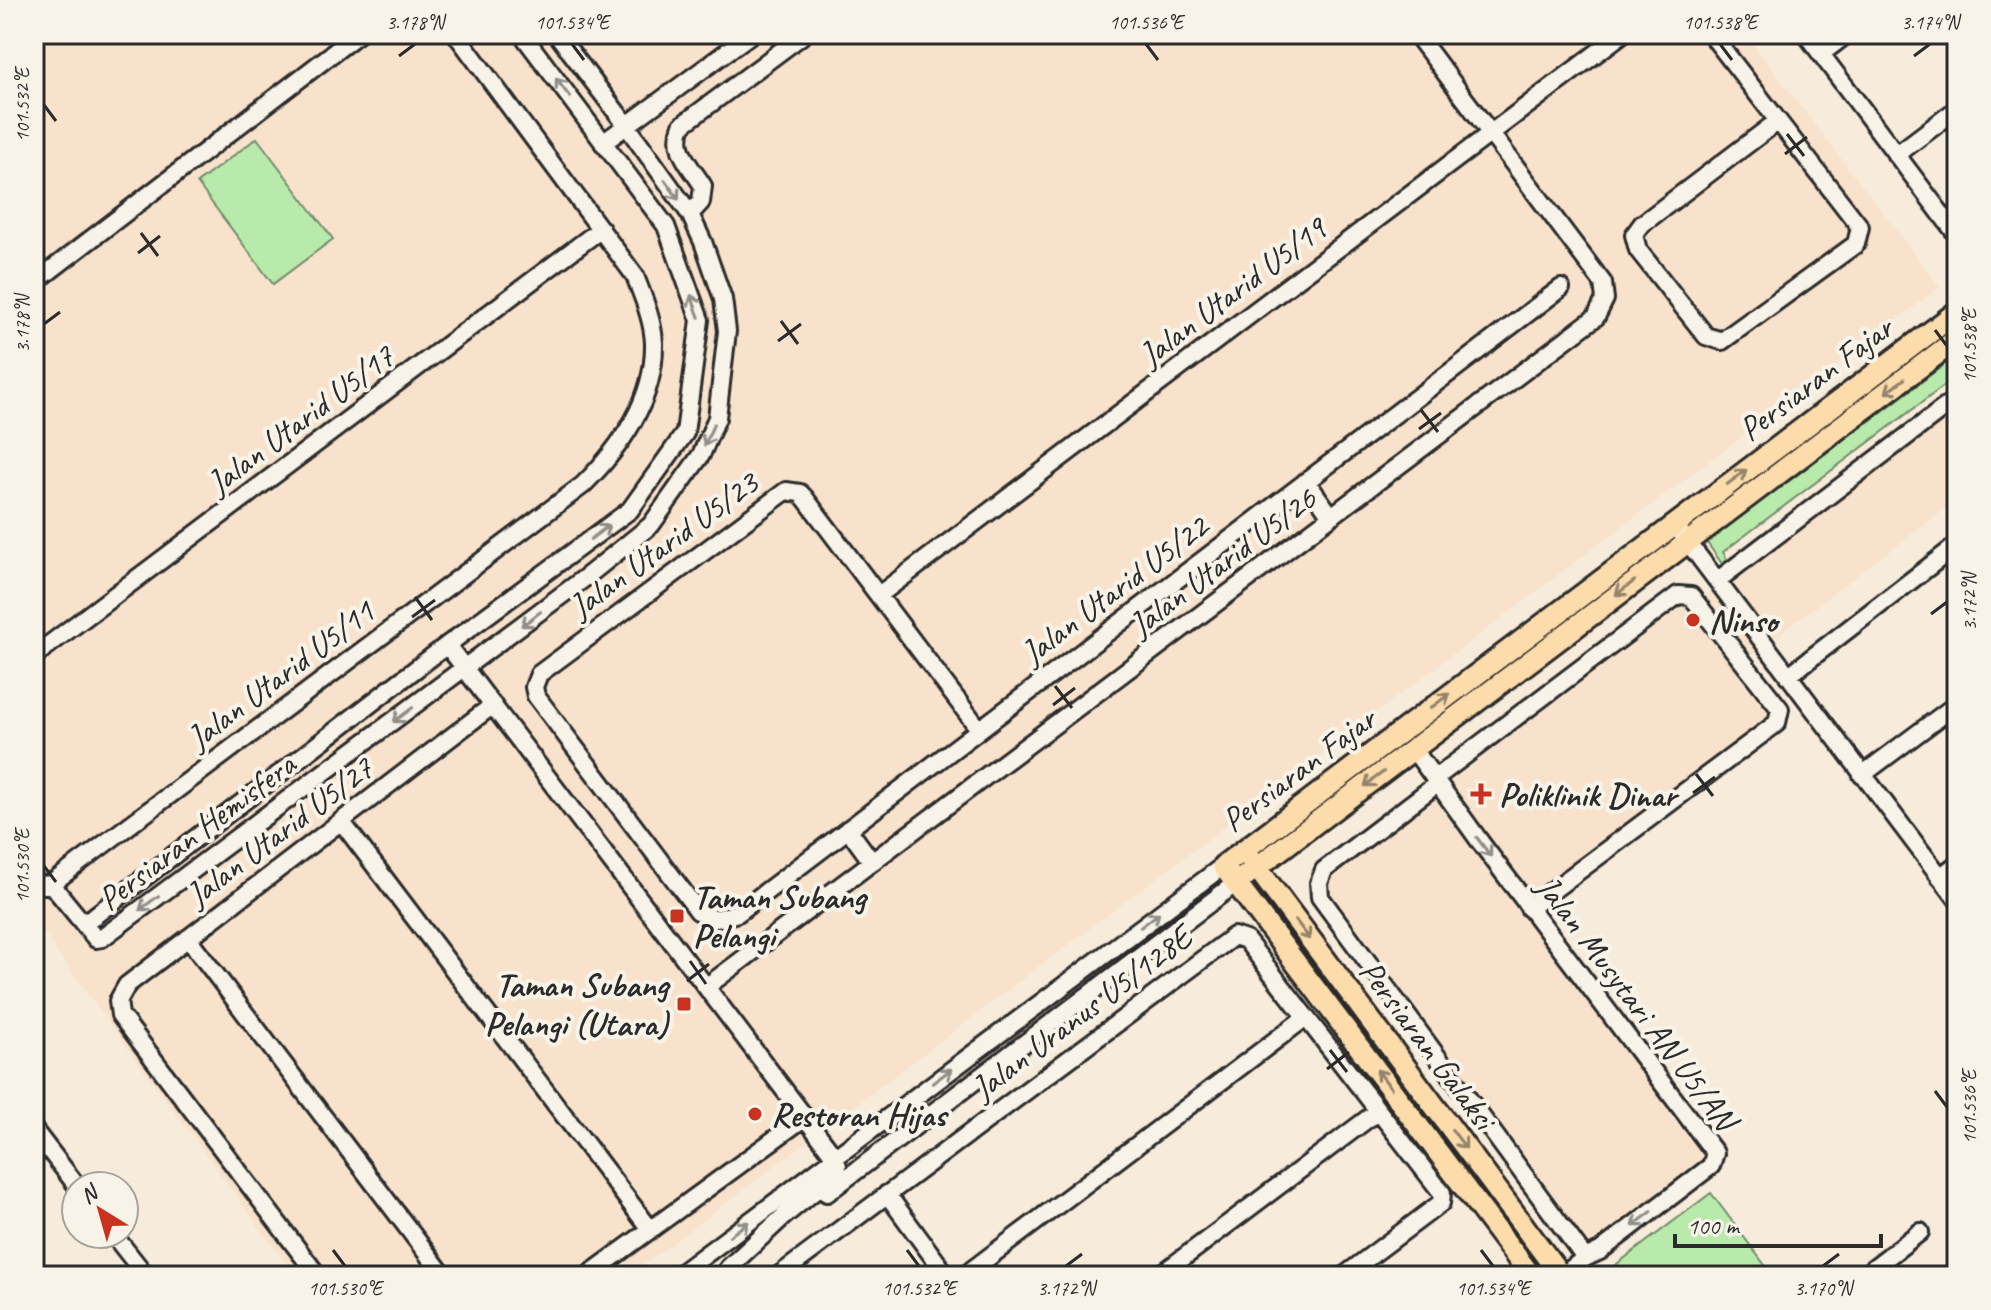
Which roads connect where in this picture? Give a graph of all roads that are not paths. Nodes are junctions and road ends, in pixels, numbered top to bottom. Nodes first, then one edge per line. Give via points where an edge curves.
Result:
1 (358, 34) edge
2 (456, 34) edge
3 (522, 34) edge
4 (557, 34) edge
5 (751, 34) edge
6 (804, 34) edge
7 (1416, 34) edge
8 (1622, 34) edge
9 (1711, 34) edge
10 (1806, 34) edge
11 (1847, 34) edge
12 (1821, 54) junction
13 (1957, 109) edge
14 (1778, 121) junction
15 (627, 126) junction
16 (1491, 134) junction
17 (603, 143) junction
18 (1896, 155) junction
19 (690, 214) junction
20 (601, 229) junction
21 (1957, 235) edge
22 (34, 283) edge
23 (1561, 288) dead end
24 (1957, 312) edge
25 (1957, 339) edge
26 (1957, 398) edge
27 (1306, 481) junction
28 (1331, 516) junction
29 (1674, 523) junction
30 (1687, 540) junction
31 (1957, 545) edge
32 (1718, 580) junction
33 (879, 595) junction
34 (447, 645) junction
35 (34, 656) edge
36 (465, 668) junction
37 (1788, 676) junction
38 (1957, 704) edge
39 (493, 705) junction
40 (979, 729) junction
41 (1414, 750) junction
42 (1862, 775) junction
43 (1436, 781) junction
44 (341, 821) junction
45 (848, 829) junction
46 (1244, 850) junction
47 (872, 862) junction
48 (1957, 864) edge
49 (1223, 866) junction
50 (1257, 868) junction
51 (1940, 877) junction
52 (1236, 883) junction
53 (42, 885) edge
54 (1957, 899) edge
55 (1529, 908) junction
56 (698, 911) joint
57 (84, 924) junction
58 (188, 938) junction
59 (706, 987) junction
60 (1306, 1017) junction
61 (977, 1080) junction
62 (1378, 1111) junction
63 (805, 1117) junction
64 (34, 1130) edge
65 (835, 1157) junction
66 (65, 1170) edge
67 (887, 1194) junction
68 (650, 1229) junction
69 (1920, 1232) dead end
70 (126, 1250) edge
71 (1585, 1258) junction
72 (723, 1272) edge
73 (146, 1276) edge
74 (318, 1276) edge
75 (444, 1276) edge
76 (587, 1276) edge
77 (677, 1276) edge
78 (778, 1276) edge
79 (947, 1276) edge
80 (964, 1276) edge
81 (1159, 1276) edge
82 (1344, 1276) edge
83 (1531, 1276) edge
84 (1562, 1276) edge
85 (1863, 1276) edge

1 - 22 street
2 - 20 street, Jalan Utarid U5/11
17 -> 3 street, Persiaran Hemisfera
4 - 15 street, Persiaran Hemisfera
5 - 15 street
6 - 19 street via 682,125 678,146 703,186 701,202
7 - 16 street, Jalan Utarid U5/26
8 - 16 street, Jalan Utarid U5/19
9 - 14 street
10 - 12 street
11 - 12 street
12 - 18 street
13 - 18 street
14 - 14 street via 1860,227 1856,244 1722,341 1706,336 1638,250 1634,235
15 - 17 street
15 -> 19 street, Persiaran Hemisfera
16 - 28 street, Jalan Utarid U5/26 via 1603,283 1605,299 1596,317
16 - 33 street, Jalan Utarid U5/19
34 -> 17 street, Persiaran Hemisfera via 630,510 685,433 700,320 666,226
18 - 21 street
19 -> 36 street, Persiaran Hemisfera via 723,299 727,331 717,418 701,455 651,525
20 - 35 street, Jalan Utarid U5/17
20 - 53 street, Jalan Utarid U5/11 via 635,276 654,341 645,396 619,446 583,485
23 - 27 street, Jalan Utarid U5/22
29 -> 24 main road, Persiaran Fajar
25 -> 30 main road, Persiaran Fajar
26 - 32 street
27 - 28 street
27 - 40 street, Jalan Utarid U5/22
28 - 47 street, Jalan Utarid U5/26
29 - 30 street
46 -> 29 main road, Persiaran Fajar
30 - 32 street
30 -> 41 main road, Persiaran Fajar
31 - 37 street
32 - 37 street
33 - 40 street, Jalan Utarid U5/23
33 - 56 street, Jalan Utarid U5/23 via 805,498 786,491 539,674 536,696
34 - 36 street
34 - 57 street, Persiaran Hemisfera
36 - 39 street
36 -> 57 street, Persiaran Hemisfera via 102,938 96,939
37 - 42 street
38 - 42 street
39 - 44 street, Jalan Utarid U5/27
39 - 59 street
40 - 45 street, Jalan Utarid U5/22
41 - 43 street, Jalan Musytari AN U5/AN
41 -> 50 main road, Persiaran Fajar
42 - 51 street
43 -> 55 street, Jalan Musytari AN U5/AN
43 - 55 street via 1678,595 1691,596 1780,709 1777,723
43 - 71 street via 1324,870 1320,897
44 - 58 street, Jalan Utarid U5/27
44 - 68 street
45 - 47 street
45 - 56 street, Jalan Utarid U5/22 via 738,913 716,919
46 - 49 main road, Persiaran Fajar
46 - 50 main road, Persiaran Galaksi
47 - 59 street, Jalan Utarid U5/26
48 - 51 street
49 - 52 main road, Persiaran Galaksi
65 -> 49 street, Persiaran Fajar
50 - 52 main road, Persiaran Fajar
50 -> 84 main road, Persiaran Galaksi
51 - 54 street
52 - 61 street, Persiaran Fajar
83 -> 52 main road, Persiaran Galaksi
53 - 57 street, Jalan Utarid U5/11
55 -> 71 street, Jalan Musytari AN U5/AN via 1715,1153 1711,1166
58 - 74 street, Jalan Utarid U5/27 via 127,985 118,1001 120,1015
58 - 75 street
59 - 63 street
60 - 62 street
60 - 67 street, Jalan Uranus U5/128E via 1246,940 1234,936
60 - 80 street
61 - 65 street via 863,1155
61 - 72 street, Persiaran Fajar
62 - 81 street
62 - 82 street via 1443,1198
63 - 65 street
63 - 68 street
64 - 66 street
65 - 72 street via 833,1176
77 -> 65 street, Persiaran Fajar
67 - 78 street, Jalan Uranus U5/128E
67 - 79 street
68 - 76 street
69 - 85 street
70 - 73 street
71 - 84 street

